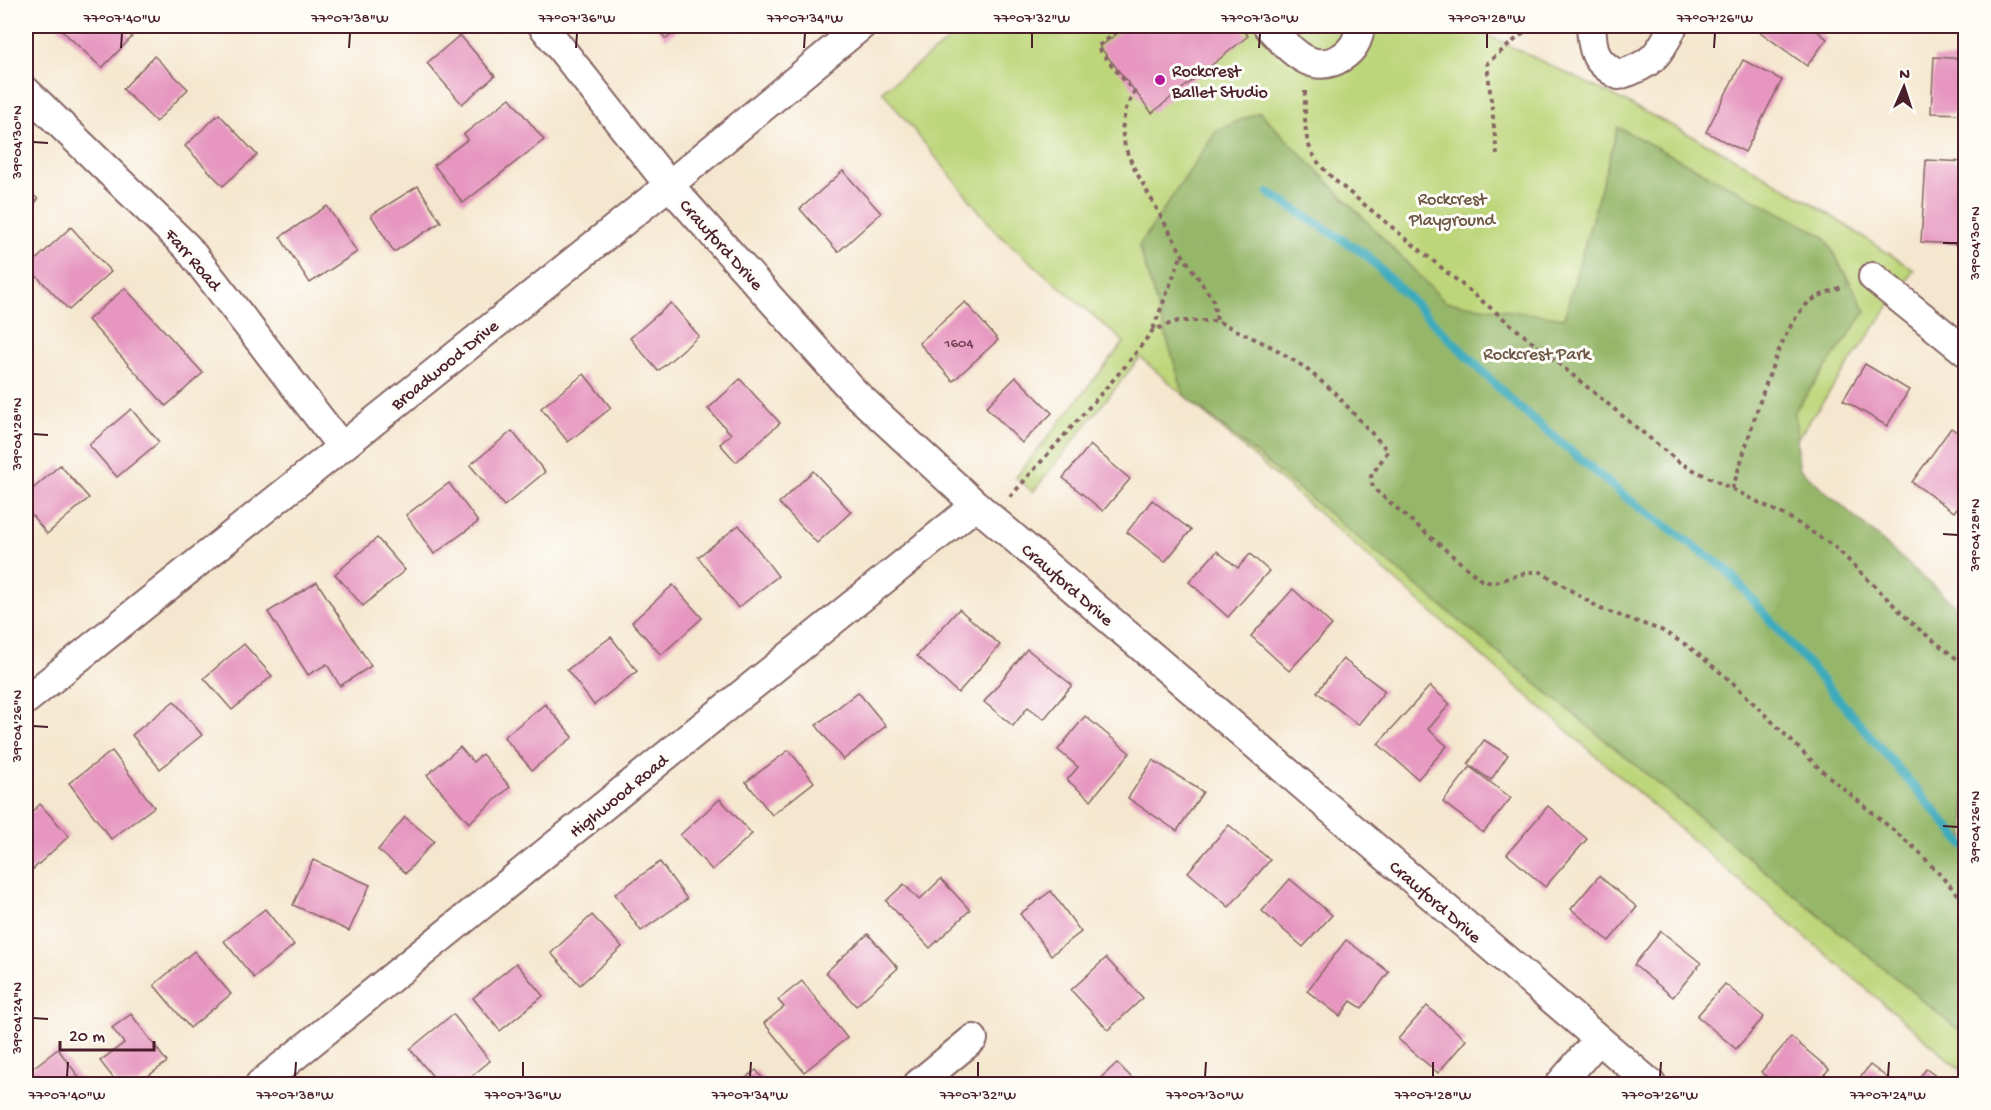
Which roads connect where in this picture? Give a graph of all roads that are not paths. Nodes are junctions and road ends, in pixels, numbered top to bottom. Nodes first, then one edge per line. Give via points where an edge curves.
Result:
1 (543, 26) edge
2 (861, 26) edge
3 (1268, 26) edge
4 (1360, 26) edge
5 (1592, 26) edge
6 (1673, 26) edge
7 (26, 91) edge
8 (669, 185) junction
9 (1873, 277) road end
10 (1965, 352) edge
11 (341, 446) junction
12 (983, 511) junction
13 (26, 700) edge
14 (973, 1039) dead end
15 (1598, 1040) junction
16 (260, 1084) edge
17 (918, 1084) edge
18 (1560, 1084) edge
19 (1651, 1084) edge

1 - 8 street, Crawford Drive
2 - 8 street, Broadwood Drive
3 - 4 street via 1304,60 1325,64 1350,52
5 - 6 street via 1593,47 1601,66 1619,75 1643,67 1662,49
7 - 11 street, Farr Road via 187,247
8 - 11 street, Broadwood Drive
8 - 12 street, Crawford Drive via 854,392
9 - 10 street
11 - 13 street, Broadwood Drive
12 - 15 street, Crawford Drive
12 - 16 street, Highwood Road
14 - 17 street
15 - 18 street
15 - 19 street, Crawford Drive

